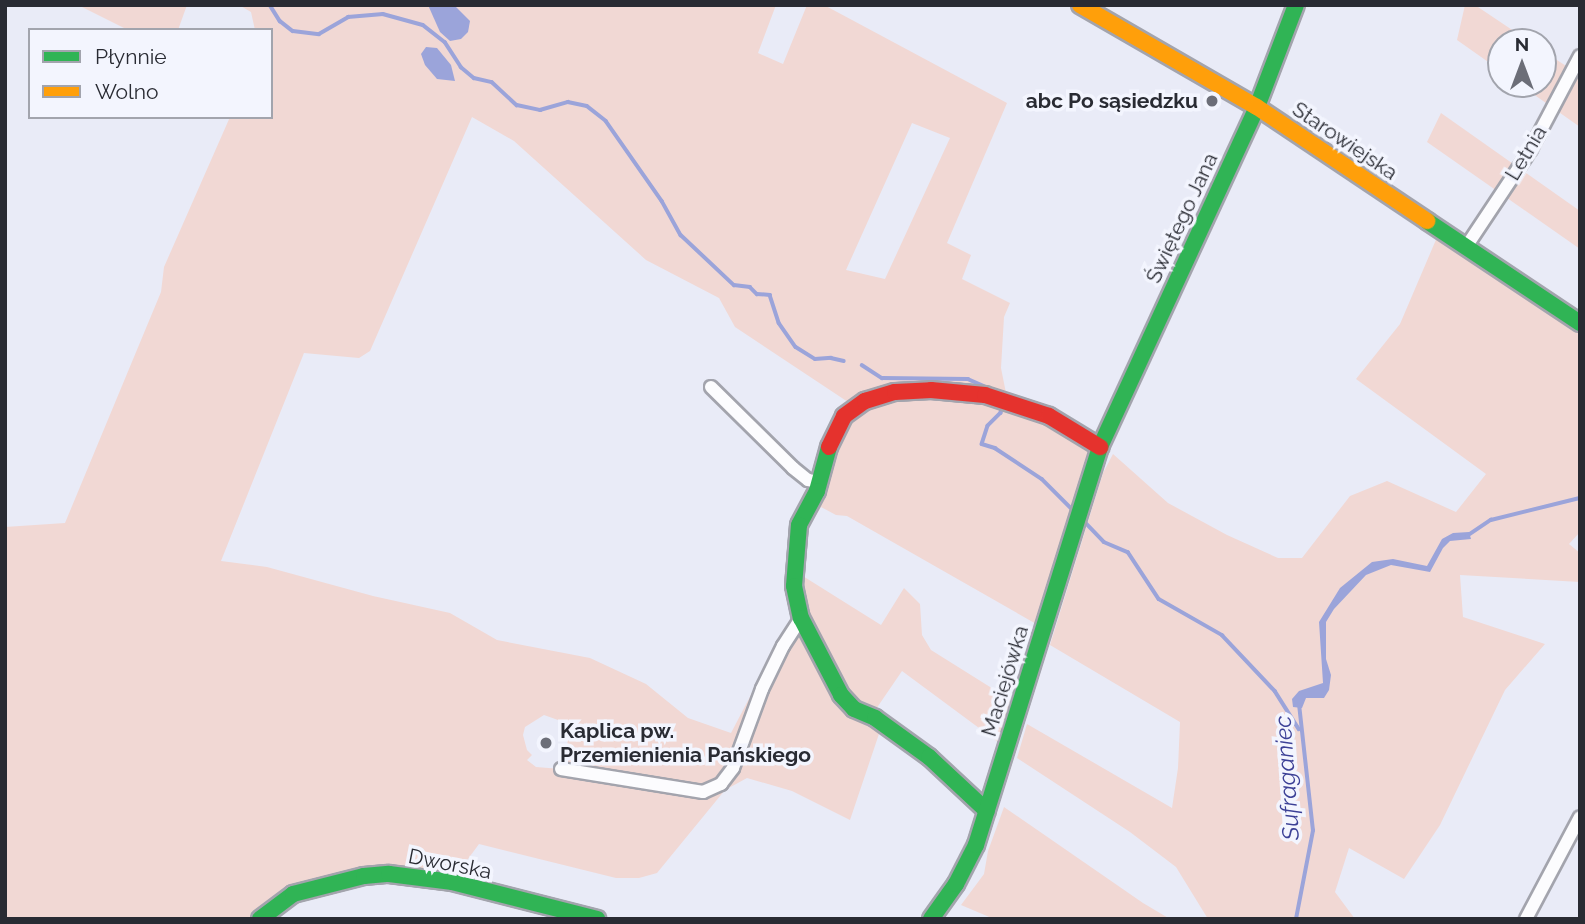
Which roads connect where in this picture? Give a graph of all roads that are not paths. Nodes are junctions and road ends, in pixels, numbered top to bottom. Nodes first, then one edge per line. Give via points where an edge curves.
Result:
1 (1080, 5) edge
2 (1296, 5) edge
3 (1580, 57) edge
4 (1257, 107) junction
5 (1466, 247) junction
6 (1580, 323) edge
7 (711, 387) dead end
8 (1100, 447) junction
9 (819, 482) junction
10 (801, 618) junction
11 (561, 769) dead end
12 (987, 811) junction
13 (1580, 817) edge
14 (260, 919) edge
15 (597, 919) edge
16 (931, 919) edge
17 (1526, 919) edge

1 - 4 street, Starowiejska
2 - 4 street, Świętego Jana
3 - 5 street, Letnia via 1531,149
4 - 5 street, Starowiejska
4 - 8 street, Świętego Jana
5 - 6 street, Starowiejska
7 - 9 street via 793,468
8 - 9 street via 1049,416 1003,400 930,390 895,392 865,401 844,416
8 - 12 street, Maciejówka
9 - 10 street via 799,526 795,548 794,586
10 - 11 street via 772,667 733,768 721,784 703,792
10 - 12 street via 841,695 854,709 929,757
12 - 16 street, Maciejówka via 956,884
13 - 17 street
14 - 15 street, Dworska via 293,894 389,874 452,882

